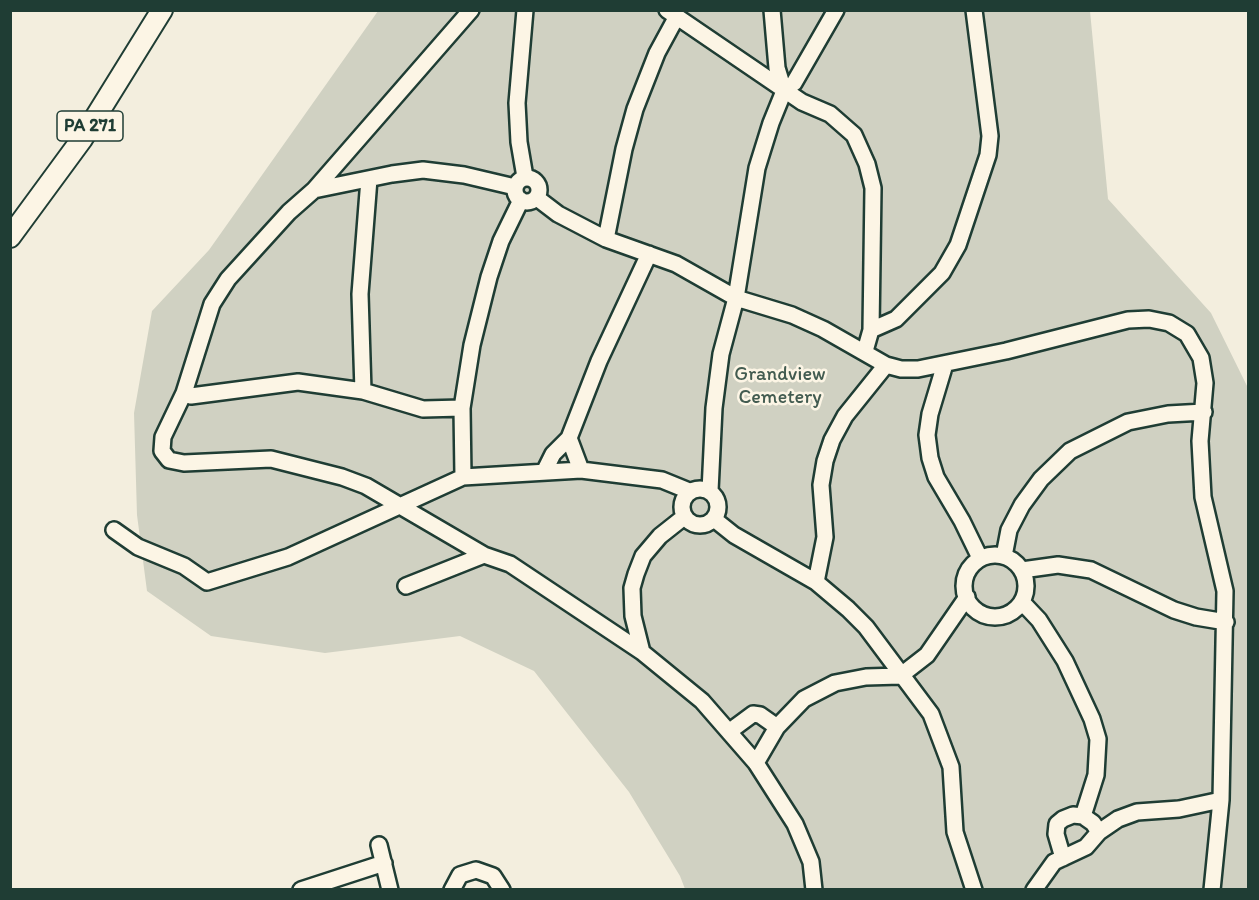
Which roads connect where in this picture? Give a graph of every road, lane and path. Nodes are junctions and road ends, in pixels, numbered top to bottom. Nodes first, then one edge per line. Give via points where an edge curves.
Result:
1 (162, 10) edge
2 (471, 10) edge
3 (525, 10) edge
4 (772, 10) edge
5 (836, 10) edge
6 (974, 10) edge
7 (671, 14) edge
8 (784, 91) junction
9 (369, 179) junction
10 (520, 188) junction
11 (314, 190) junction
12 (537, 198) junction
13 (10, 237) edge
14 (606, 239) junction
15 (649, 254) junction
16 (735, 298) junction
17 (871, 330) junction
18 (865, 351) junction
19 (945, 364) junction
20 (886, 365) junction
21 (363, 391) junction
22 (184, 393) junction
23 (462, 408) junction
24 (1204, 412) junction
25 (569, 438) junction
26 (545, 470) junction
27 (581, 470) junction
28 (463, 477) junction
29 (689, 491) junction
30 (710, 491) junction
31 (400, 505) junction
32 (684, 517) junction
33 (714, 519) junction
34 (114, 530) dead end
35 (484, 555) junction
36 (1004, 556) junction
37 (980, 558) junction
38 (1022, 570) junction
39 (816, 582) junction
40 (406, 586) dead end
41 (967, 597) junction
42 (1022, 602) junction
43 (1226, 622) junction
44 (642, 652) junction
45 (900, 676) junction
46 (777, 727) junction
47 (730, 731) junction
48 (756, 762) junction
49 (1221, 800) junction
50 (1083, 816) junction
51 (1099, 832) junction
52 (379, 845) dead end
53 (1063, 858) junction
54 (384, 863) junction
55 (310, 888) edge
56 (390, 890) edge
57 (452, 890) edge
58 (502, 890) edge
59 (814, 890) edge
60 (974, 890) edge
61 (1034, 890) edge
62 (1212, 890) edge

1 - 13 main road, PA 271 via 82,139
2 - 11 street
3 - 10 street via 518,103
4 - 8 street via 777,68
5 - 8 street via 794,83
6 - 17 street via 990,136 988,155 958,245 942,273 896,319
7 - 8 street via 763,73
7 - 14 street via 635,109
8 - 16 street via 757,168
8 - 17 street via 830,114 854,135 867,164 873,188
9 - 10 street via 423,170
9 - 11 street
9 - 21 street via 360,294
10 - 12 street via 526,202
10 - 12 street via 533,178 540,191
10 - 23 street via 489,277
11 - 22 street via 228,279 212,304
12 - 14 street via 558,214
14 - 15 street
15 - 16 street via 676,264
15 - 25 street via 599,361
16 - 18 street via 792,315
16 - 30 street via 716,386
17 - 18 street
18 - 20 street
19 - 20 street via 918,369
19 - 24 street via 1128,320 1149,319 1169,323 1187,334 1201,358
19 - 37 street via 930,414 930,458 936,477
20 - 39 street via 845,416 825,461 821,485 825,537
21 - 22 street via 298,382 191,396
21 - 23 street via 423,409
22 - 31 street via 163,437 162,451 169,460 206,464 271,459 342,477
23 - 28 street
24 - 36 street via 1128,422 1070,451 1022,506 1010,530
24 - 43 street via 1200,441 1203,497 1225,591
25 - 26 street via 553,454
25 - 27 street
26 - 27 street
26 - 28 street
27 - 29 street via 662,480
28 - 31 street
29 - 30 street
29 - 32 street via 681,508
30 - 33 street via 719,504
31 - 34 street via 288,557 207,582 184,566 138,548
31 - 35 street
32 - 33 street via 699,526
32 - 44 street via 643,556 636,574 633,616
33 - 39 street via 734,535
35 - 40 street
35 - 44 street via 510,564
36 - 37 street
36 - 38 street
37 - 41 street via 967,573
38 - 42 street via 1026,582
38 - 43 street via 1058,565 1091,570 1174,610
39 - 45 street via 866,627
41 - 42 street via 976,610 996,617 1006,615
41 - 45 street via 927,655
42 - 50 street via 1065,661 1098,739 1096,775
43 - 49 street
44 - 47 street via 702,701
45 - 46 street via 835,683 804,699
45 - 60 street via 931,714 943,742 951,767 955,832
46 - 47 street via 753,714
46 - 48 street
47 - 48 street
48 - 59 street via 795,824 811,862
49 - 51 street via 1137,812
49 - 62 street
50 - 51 street
50 - 53 street via 1073,815 1057,824 1057,845
51 - 53 street via 1086,848
52 - 54 street
53 - 61 street via 1054,862
54 - 55 street
54 - 56 street
57 - 58 street via 460,875 476,870 493,876

